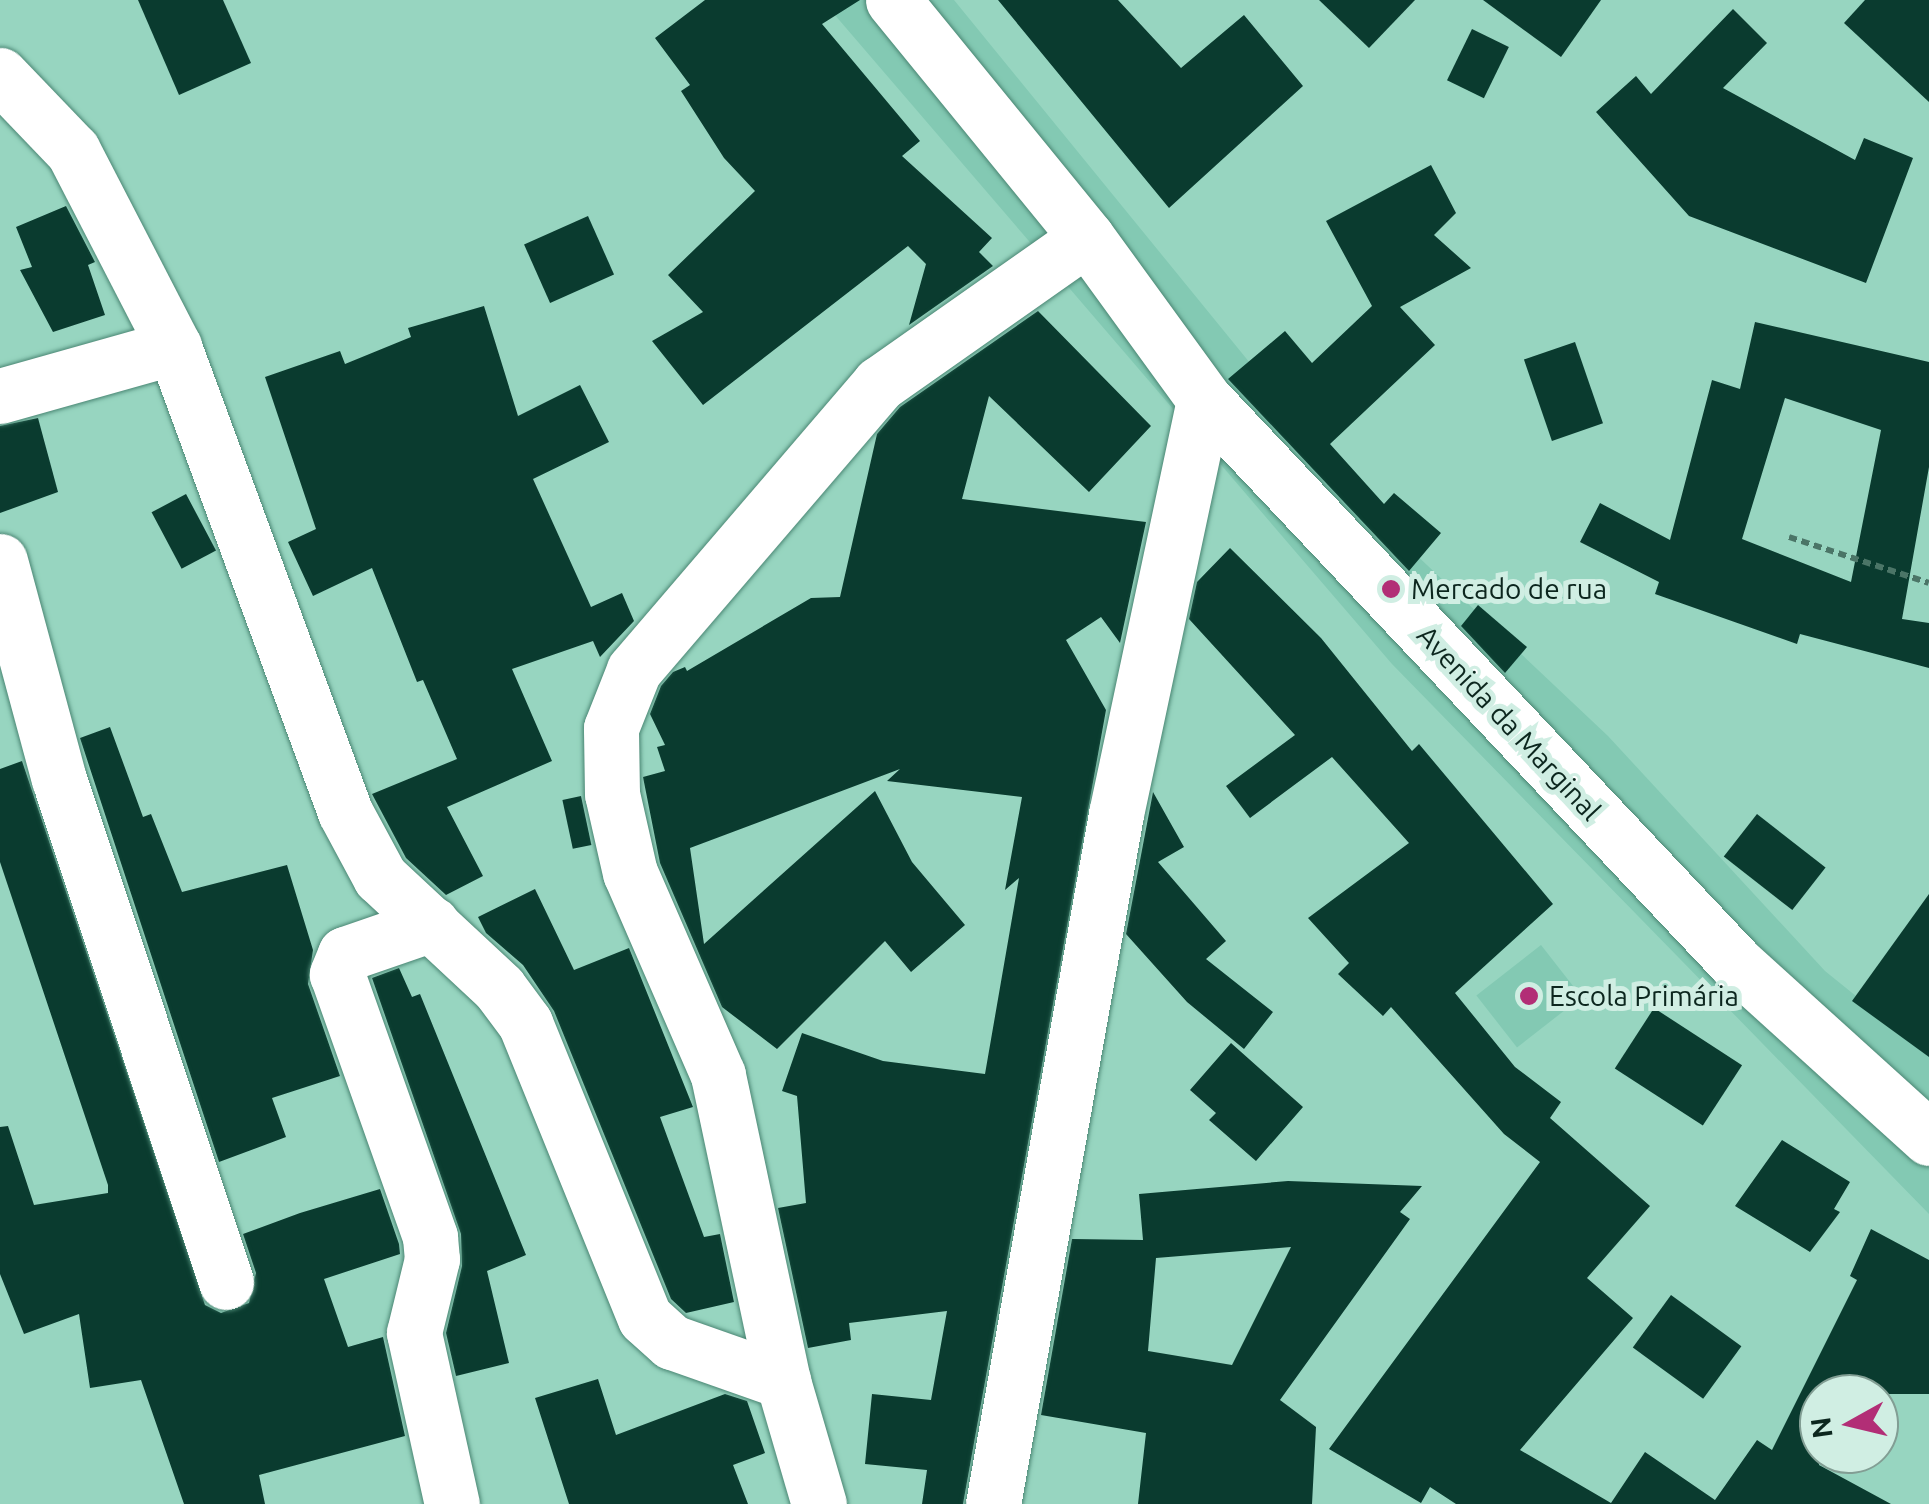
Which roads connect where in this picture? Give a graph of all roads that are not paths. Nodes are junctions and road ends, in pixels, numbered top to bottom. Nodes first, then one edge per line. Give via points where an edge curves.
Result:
1 (893, 0) edge
2 (0, 74) edge
3 (1087, 238) junction
4 (174, 348) junction
5 (0, 396) edge
6 (1204, 400) junction
7 (0, 561) edge
8 (432, 924) junction
9 (1929, 1138) edge
10 (226, 1282) dead end
11 (783, 1381) junction
12 (452, 1504) edge
13 (819, 1504) edge
14 (993, 1504) edge

1 - 3 street, Avenida da Marginal
2 - 4 street via 73,152
3 - 6 street, Avenida da Marginal
3 - 11 street via 879,384 634,670 611,728 612,794 630,872 718,1075
4 - 5 street
4 - 8 street via 345,812 380,877
6 - 9 street, Avenida da Marginal via 1737,964
6 - 14 street via 1116,814
7 - 10 street via 59,779
8 - 11 street via 526,1023 645,1318 672,1342
8 - 12 street via 345,954 337,974 430,1237 432,1259 414,1334
11 - 13 street

